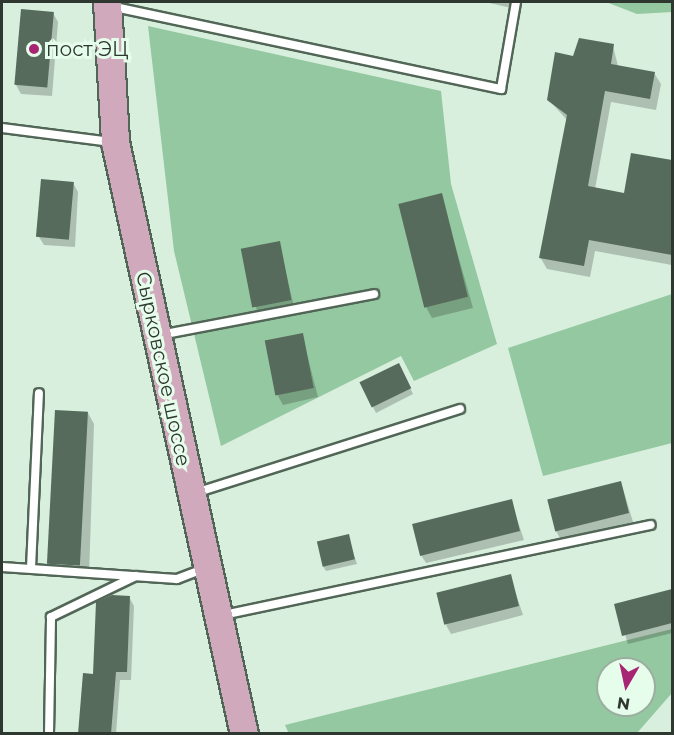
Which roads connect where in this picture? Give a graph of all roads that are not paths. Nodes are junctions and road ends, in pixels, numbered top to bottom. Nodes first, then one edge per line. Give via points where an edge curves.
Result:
1 (516, 2) edge
2 (107, 3) edge
3 (2, 128) edge
4 (115, 142) junction
5 (374, 294) dead end
6 (155, 336) junction
7 (39, 393) dead end
8 (460, 409) dead end
9 (190, 495) junction
10 (651, 525) dead end
11 (2, 567) edge
12 (31, 568) junction
13 (207, 568) junction
14 (136, 576) junction
15 (217, 616) junction
16 (49, 734) edge
17 (244, 734) edge

1 - 2 lane via 501,89
2 - 4 main road, Сырковское шоссе
3 - 4 lane
4 - 6 main road, Сырковское шоссе
5 - 6 lane
6 - 9 main road, Сырковское шоссе
7 - 12 lane
8 - 9 lane
9 - 13 main road, Сырковское шоссе
10 - 15 lane
11 - 12 lane
12 - 14 lane
13 - 14 lane via 177,579
13 - 15 main road, Сырковское шоссе
14 - 16 lane via 51,617
15 - 17 main road, Сырковское шоссе

